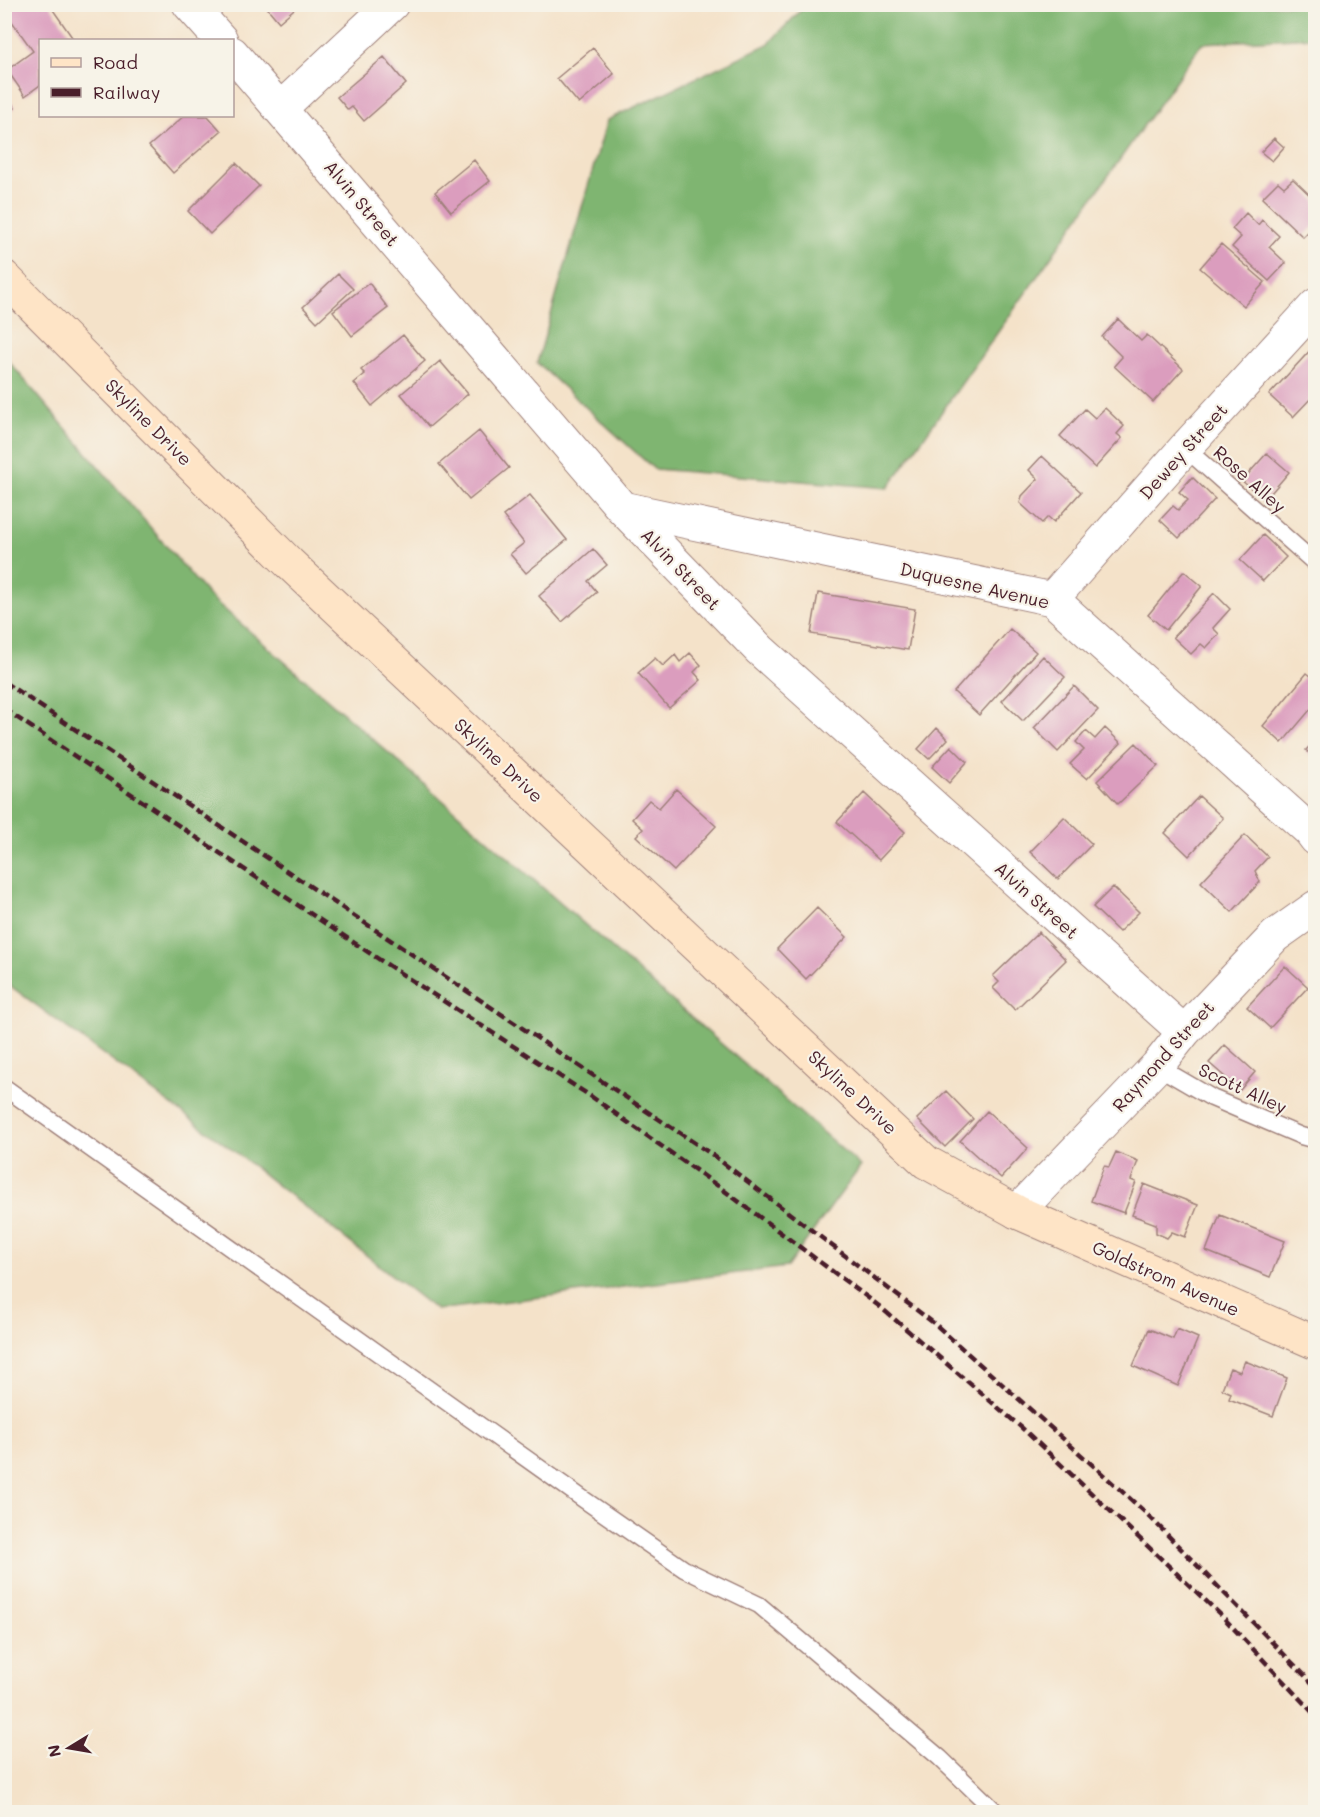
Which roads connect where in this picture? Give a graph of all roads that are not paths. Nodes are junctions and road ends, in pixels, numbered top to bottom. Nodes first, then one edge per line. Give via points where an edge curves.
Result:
1 (189, 4) edge
2 (392, 4) edge
3 (220, 39) edge
4 (234, 55) edge
5 (281, 108) junction
6 (4, 277) edge
7 (1316, 305) edge
8 (1185, 448) junction
9 (622, 508) junction
10 (1316, 564) edge
11 (1052, 599) junction
12 (1316, 839) edge
13 (1316, 907) edge
14 (1184, 1032) junction
15 (1157, 1066) junction
16 (4, 1087) edge
17 (1316, 1140) edge
18 (1017, 1212) junction
19 (1316, 1343) edge
20 (996, 1812) edge

1 - 3 street
2 - 5 street
4 - 5 street, Alvin Street
5 - 9 street, Alvin Street
6 - 18 street, Skyline Drive via 290,563 926,1162
7 - 8 street, Dewey Street
8 - 10 lane, Rose Alley
8 - 11 street, Dewey Street
9 - 11 street, Duquesne Avenue
9 - 14 street, Alvin Street via 760,650
11 - 12 street, Duquesne Avenue
13 - 14 street, Raymond Street via 1275,936
14 - 15 street, Raymond Street
15 - 17 lane, Scott Alley via 1212,1098
15 - 18 street, Raymond Street
16 - 20 lane via 684,1569 759,1605 940,1758
18 - 19 street, Goldstrom Avenue

